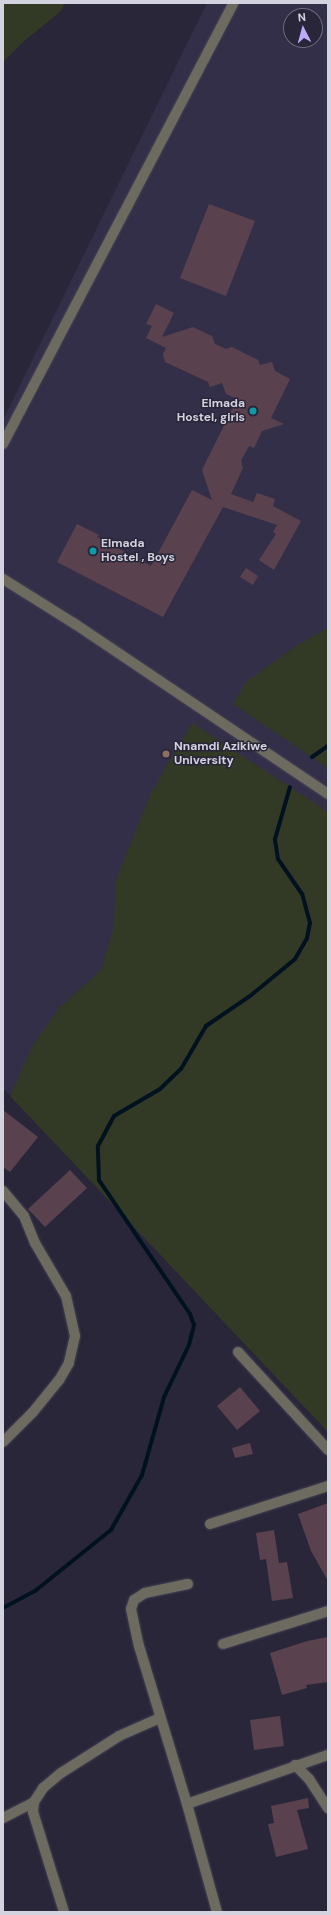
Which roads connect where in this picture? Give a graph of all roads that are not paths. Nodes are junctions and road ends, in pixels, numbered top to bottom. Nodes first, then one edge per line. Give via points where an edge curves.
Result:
1 (234, 3) edge
2 (3, 444) edge
3 (3, 579) edge
4 (328, 794) edge
5 (3, 1191) edge
6 (238, 1352) dead end
7 (3, 1442) edge
8 (328, 1450) edge
9 (328, 1486) edge
10 (210, 1524) dead end
11 (188, 1584) dead end
12 (328, 1611) edge
13 (223, 1644) dead end
14 (160, 1718) junction
15 (328, 1755) edge
16 (295, 1765) junction
17 (34, 1802) junction
18 (187, 1804) junction
19 (328, 1808) edge
20 (3, 1818) edge
21 (64, 1912) edge
22 (217, 1912) edge

1 - 2 street
3 - 4 street via 75,624
5 - 7 street via 24,1216 66,1296 74,1336 69,1363 59,1380 33,1412
6 - 8 street
9 - 10 street
11 - 14 street via 145,1593 134,1600 131,1609
12 - 13 street
14 - 17 street via 119,1736 61,1773 43,1788
14 - 18 street
15 - 16 street
16 - 18 street
16 - 19 street via 309,1779
17 - 20 street
17 - 21 street via 33,1812
18 - 22 street

